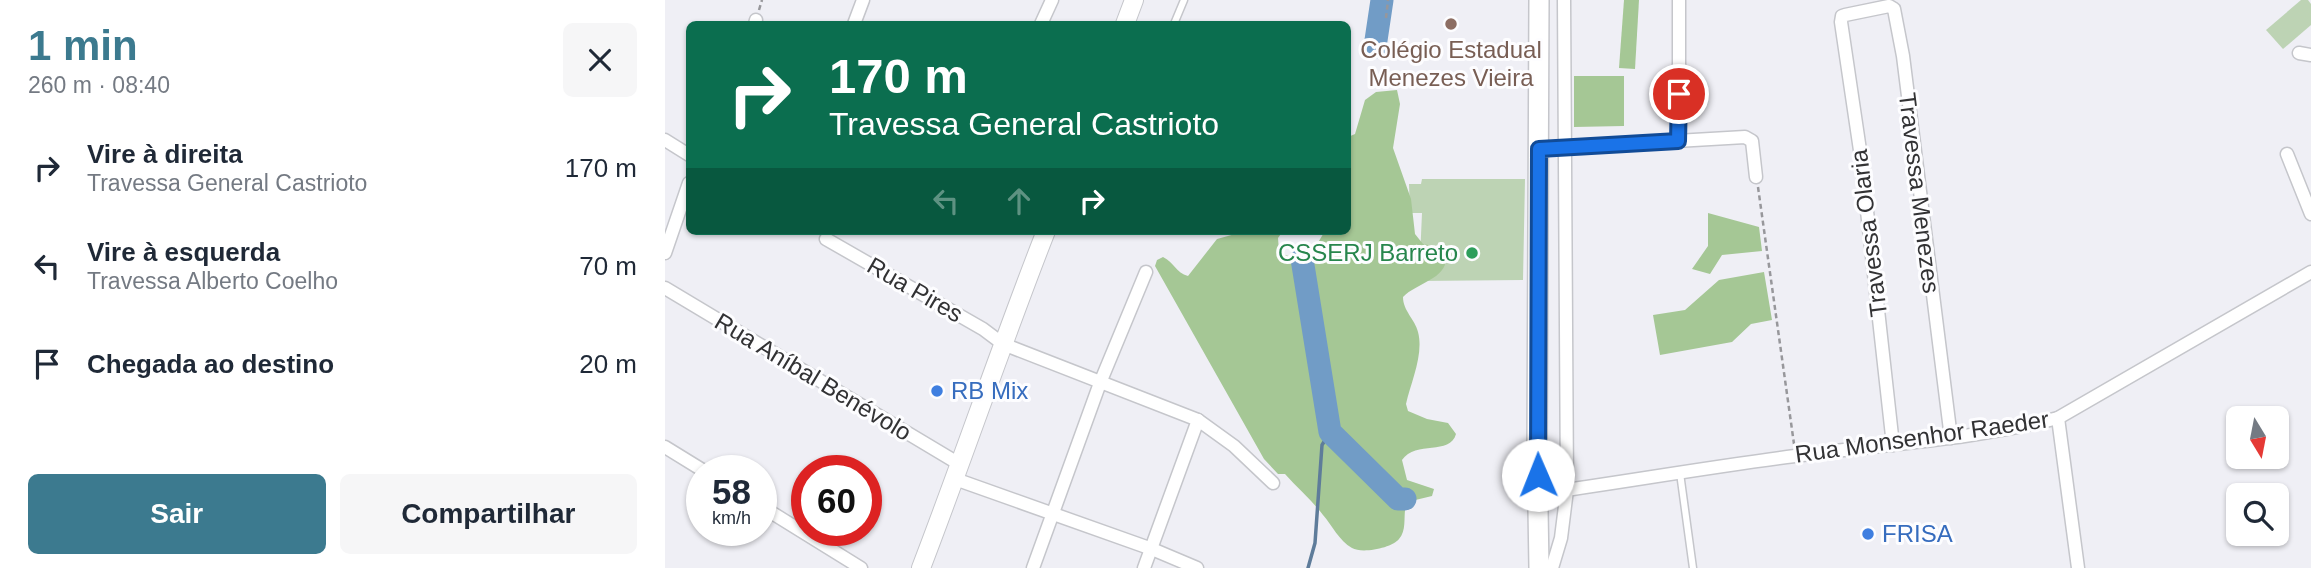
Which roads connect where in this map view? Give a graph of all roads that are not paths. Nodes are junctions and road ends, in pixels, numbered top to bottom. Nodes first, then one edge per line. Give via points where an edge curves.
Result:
1 (863, 0) edge
2 (1052, 0) edge
3 (1134, 0) edge
4 (1184, 0) edge
5 (1539, 0) edge
6 (1564, 0) edge
7 (1679, 0) edge
8 (855, 21) edge
9 (1042, 21) edge
10 (1129, 21) edge
11 (1175, 21) edge
12 (1841, 22) joint
13 (665, 140) edge
14 (1678, 141) junction
15 (1539, 149) junction
16 (1565, 149) junction
17 (686, 153) edge
18 (2287, 155) dead end
19 (1756, 177) road end
20 (686, 192) edge
21 (2311, 214) edge
22 (1044, 235) edge
23 (826, 239) dead end
24 (665, 253) edge
25 (1146, 272) dead end
26 (2311, 272) edge
27 (665, 288) edge
28 (1003, 344) junction
29 (1100, 383) junction
30 (2058, 418) junction
31 (1198, 420) junction
32 (1951, 438) junction
33 (1893, 445) junction
34 (665, 447) edge
35 (686, 460) edge
36 (958, 472) junction
37 (1680, 473) junction
38 (1273, 483) dead end
39 (1567, 490) junction
40 (1538, 494) junction
41 (1053, 513) junction
42 (777, 516) edge
43 (1152, 549) junction
44 (861, 568) edge
45 (921, 568) edge
46 (1033, 568) edge
47 (1144, 568) edge
48 (1197, 568) edge
49 (1539, 568) edge
50 (1552, 568) edge
51 (1693, 568) edge
52 (2078, 568) edge

1 - 8 street
2 - 9 street
3 - 10 main road
4 - 11 lane
5 - 15 main road
6 - 16 street
7 - 14 street
12 - 32 street, Travessa Menezes via 1845,15 1889,6 1894,9
12 - 33 street, Travessa Olaria
13 - 17 street
14 - 16 street
14 - 19 street via 1745,137 1752,141
15 - 16 street
15 - 40 main road
16 - 39 street
18 - 21 street
20 - 24 street
22 - 28 main road
23 - 28 street, Rua Pires
25 - 29 street
26 - 30 street, Rua Monsenhor Raeder
27 - 36 street, Rua Aníbal Benévolo
28 - 29 street, Rua Pires
28 - 36 main road
29 - 31 street, Rua Pires
29 - 41 street
30 - 32 street, Rua Monsenhor Raeder
30 - 52 street
31 - 38 street, Rua Pires
31 - 43 street
32 - 33 street, Rua Monsenhor Raeder
33 - 37 street, Rua Monsenhor Raeder
34 - 35 street
36 - 41 street, Rua Aníbal Benévolo
36 - 45 main road
37 - 39 street, Rua Monsenhor Raeder
37 - 51 lane
39 - 40 street, Rua Monsenhor Raeder
39 - 50 street
40 - 49 main road
41 - 43 street, Rua Aníbal Benévolo
41 - 46 street
42 - 44 street
43 - 47 street
43 - 48 street, Rua Aníbal Benévolo

